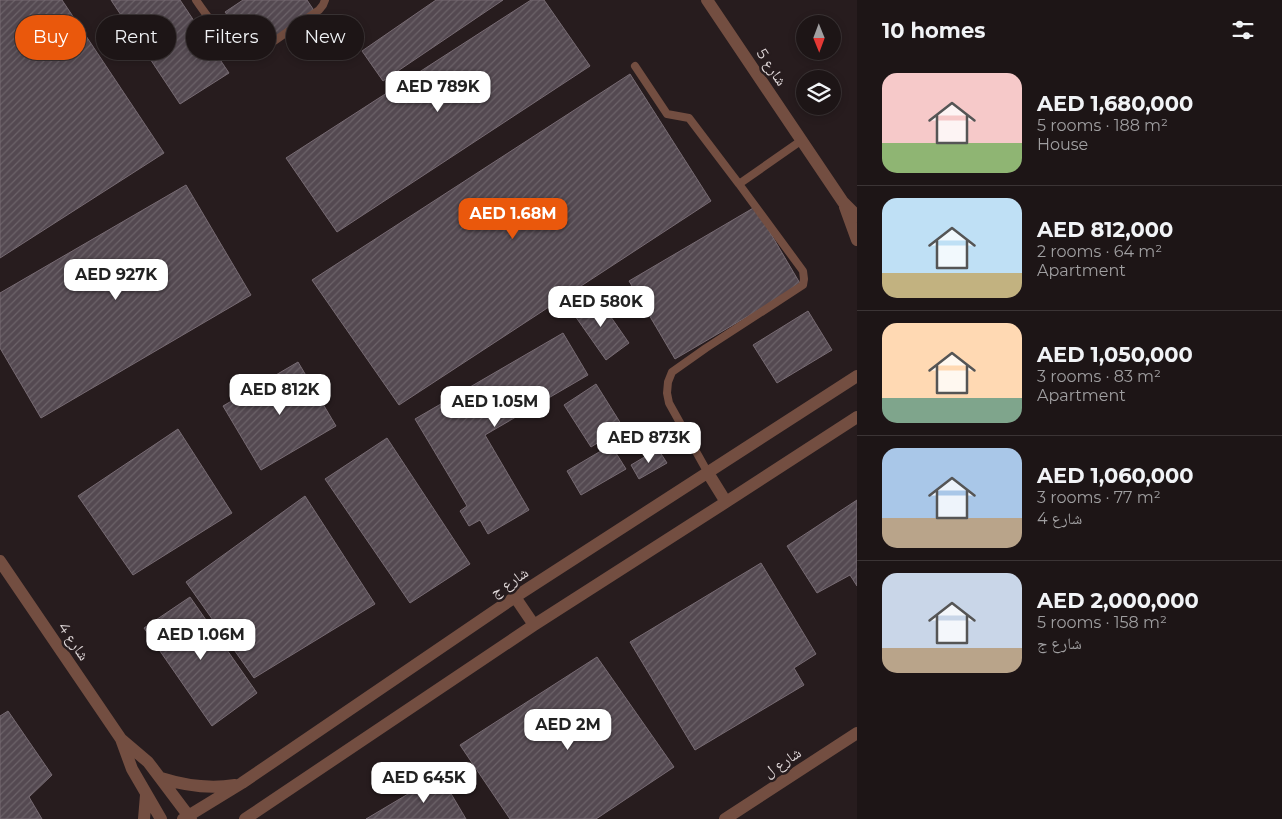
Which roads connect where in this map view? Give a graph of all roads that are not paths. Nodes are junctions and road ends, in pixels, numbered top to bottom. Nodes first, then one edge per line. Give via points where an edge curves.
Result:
1 (196, 0) edge
2 (325, 0) edge
3 (706, 0) edge
4 (635, 66) dead end
5 (802, 140) junction
6 (739, 184) junction
7 (843, 202) junction
8 (857, 216) edge
9 (857, 240) edge
10 (857, 376) edge
11 (857, 417) edge
12 (708, 473) junction
13 (726, 502) junction
14 (0, 561) edge
15 (515, 597) junction
16 (534, 625) junction
17 (857, 733) edge
18 (121, 739) junction
19 (161, 778) junction
20 (242, 783) junction
21 (146, 794) junction
22 (250, 817) edge
23 (187, 818) edge
24 (144, 819) edge
25 (161, 819) edge
26 (725, 819) edge

1 - 2 lane via 226,42 250,51 267,46 320,10
3 - 5 street, شارع 5
4 - 6 lane via 667,114 689,118
5 - 6 lane
5 - 7 street, شارع 5
6 - 12 lane via 803,271 804,279 803,284 672,372 668,382 668,404
7 - 8 street, شارع 5
7 - 9 street, شارع 5
10 - 12 street, شارع ج
11 - 13 street
12 - 13 street
12 - 15 street, شارع ج
13 - 16 street
14 - 18 street, شارع 4
15 - 16 street
15 - 20 street, شارع ج
16 - 22 street
17 - 26 street, شارع ل
18 - 19 street, شارع 4
18 - 21 street, شارع 4
19 - 20 street via 201,787
19 - 23 street, شارع 4
20 - 23 street, شارع ج
21 - 24 street
21 - 25 street, شارع 4

